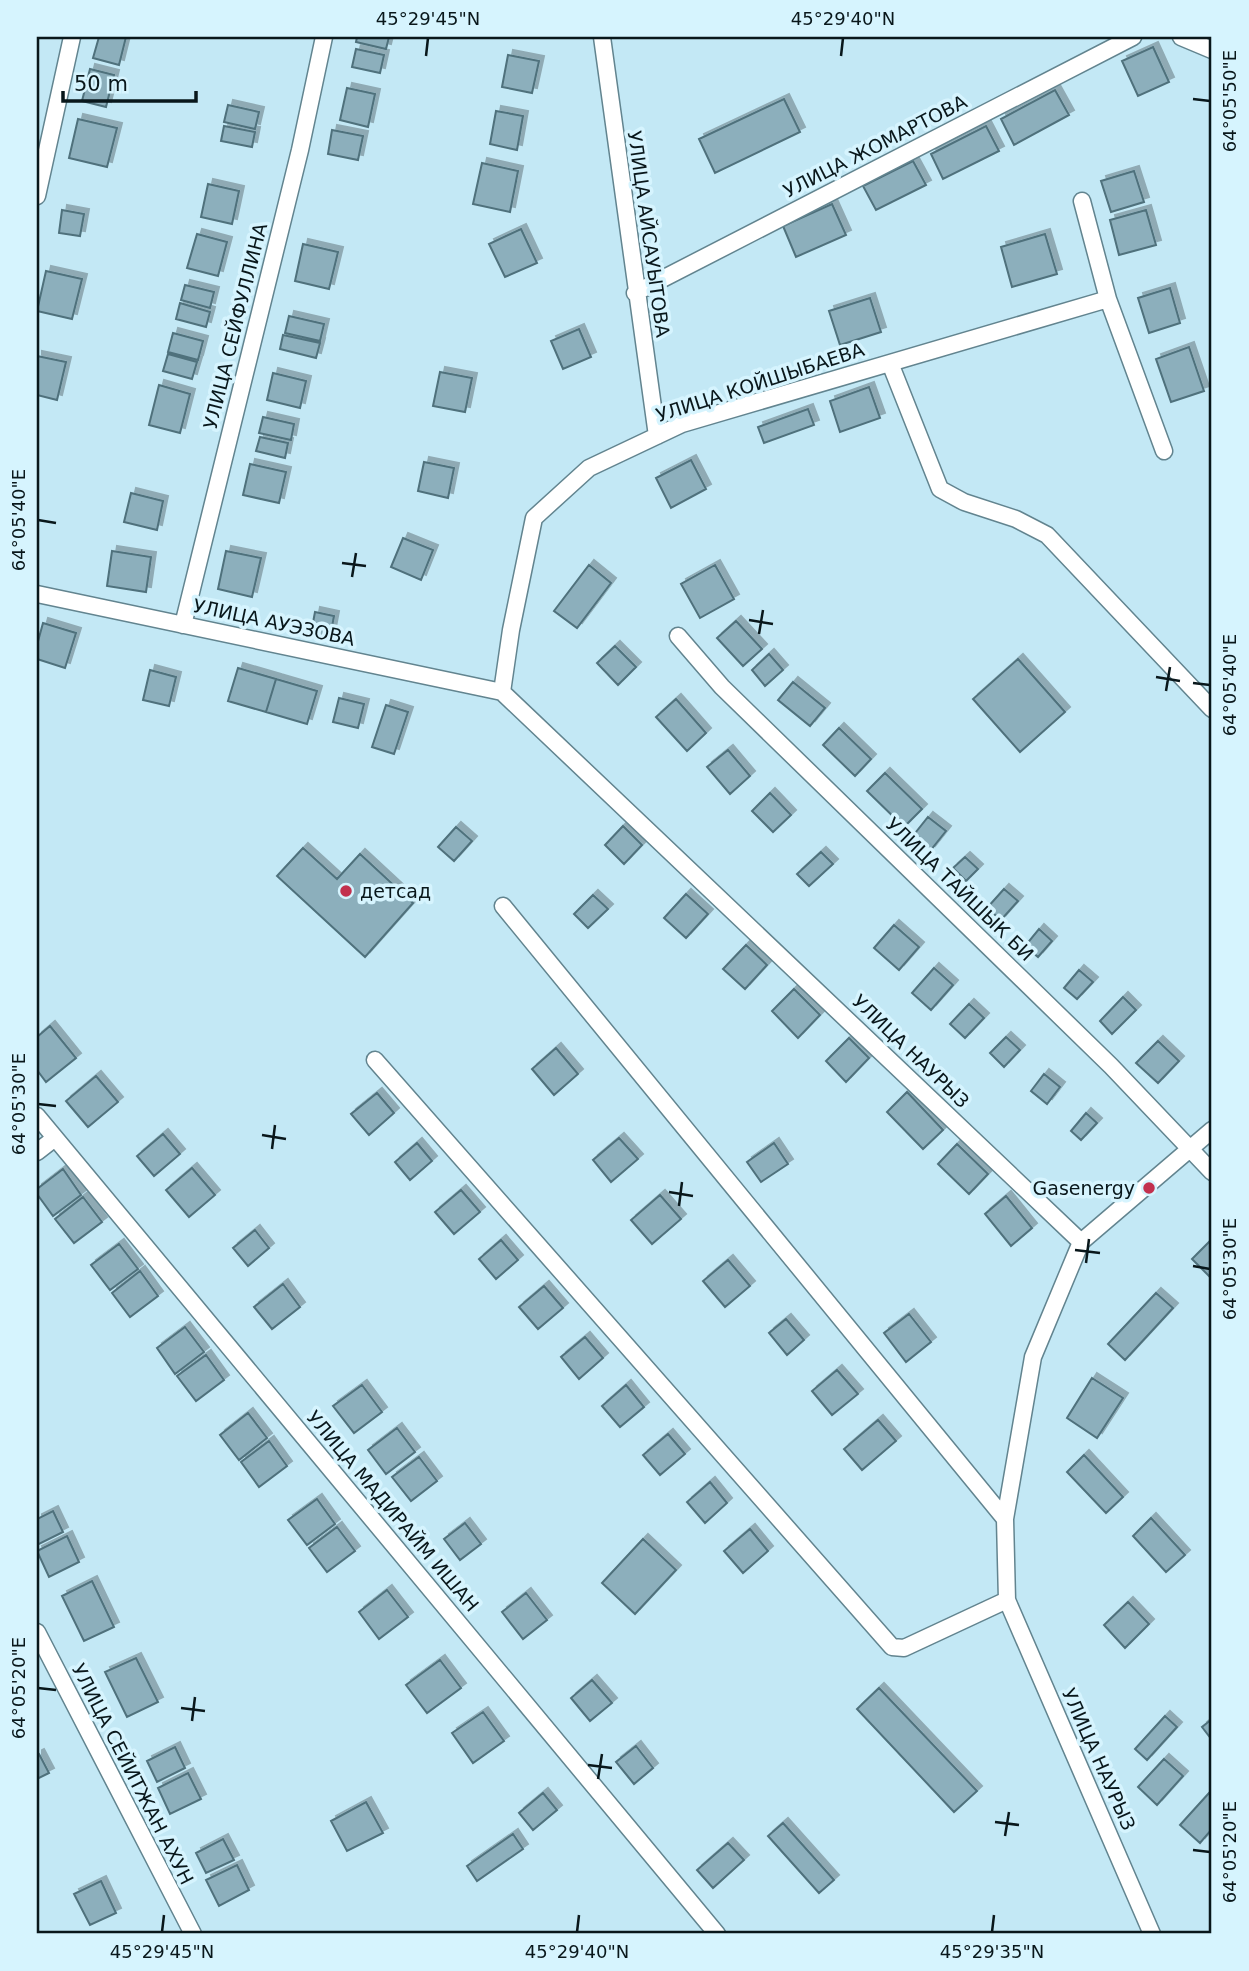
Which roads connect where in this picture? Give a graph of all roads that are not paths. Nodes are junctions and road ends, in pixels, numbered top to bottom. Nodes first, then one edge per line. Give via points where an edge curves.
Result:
1 (72, 37) edge
2 (324, 37) edge
3 (602, 37) edge
4 (1133, 37) edge
5 (1181, 37) edge
6 (1212, 50) edge
7 (37, 196) edge
8 (1082, 201) dead end
9 (635, 293) junction
10 (1108, 299) junction
11 (890, 363) junction
12 (657, 436) junction
13 (1164, 451) dead end
14 (37, 594) edge
15 (183, 625) junction
16 (678, 636) dead end
17 (502, 692) junction
18 (1212, 709) edge
19 (503, 906) dead end
20 (375, 1060) dead end
21 (37, 1115) edge
22 (1212, 1130) edge
23 (55, 1138) junction
24 (1192, 1150) junction
25 (37, 1152) edge
26 (1212, 1172) edge
27 (1081, 1242) junction
28 (1005, 1519) junction
29 (1007, 1600) junction
30 (37, 1632) edge
31 (193, 1934) edge
32 (717, 1934) edge
33 (1152, 1934) edge

1 - 7 street
2 - 15 street, УЛИЦА СЕЙФУЛЛИНА
3 - 9 street, УЛИЦА АЙСАУЫТОВА
4 - 9 street, УЛИЦА ЖОМАРТОВА
5 - 6 street
8 - 10 street
9 - 12 street, УЛИЦА АЙСАУЫТОВА
10 - 11 street, УЛИЦА КОЙШЫБАЕВА
10 - 13 street
11 - 12 street, УЛИЦА КОЙШЫБАЕВА via 682,424
11 - 18 street via 940,489 1047,535
12 - 17 street, УЛИЦА КОЙШЫБАЕВА via 589,468 534,519
14 - 15 street, УЛИЦА АУЭЗОВА
15 - 17 street, УЛИЦА АУЭЗОВА
16 - 24 street, УЛИЦА ТАЙШЫК БИ via 722,687
17 - 27 street, УЛИЦА НАУРЫЗ
19 - 28 street
20 - 29 street via 892,1647 904,1648
21 - 23 street, УЛИЦА МАДИРАЙМ ИШАН
22 - 24 street
23 - 25 street
23 - 32 street, УЛИЦА МАДИРАЙМ ИШАН
24 - 26 street, УЛИЦА ТАЙШЫК БИ
24 - 27 street
27 - 28 street, УЛИЦА НАУРЫЗ via 1033,1357
28 - 29 street, УЛИЦА НАУРЫЗ
29 - 33 street, УЛИЦА НАУРЫЗ
30 - 31 street, УЛИЦА СЕЙИТЖАН АХУН

